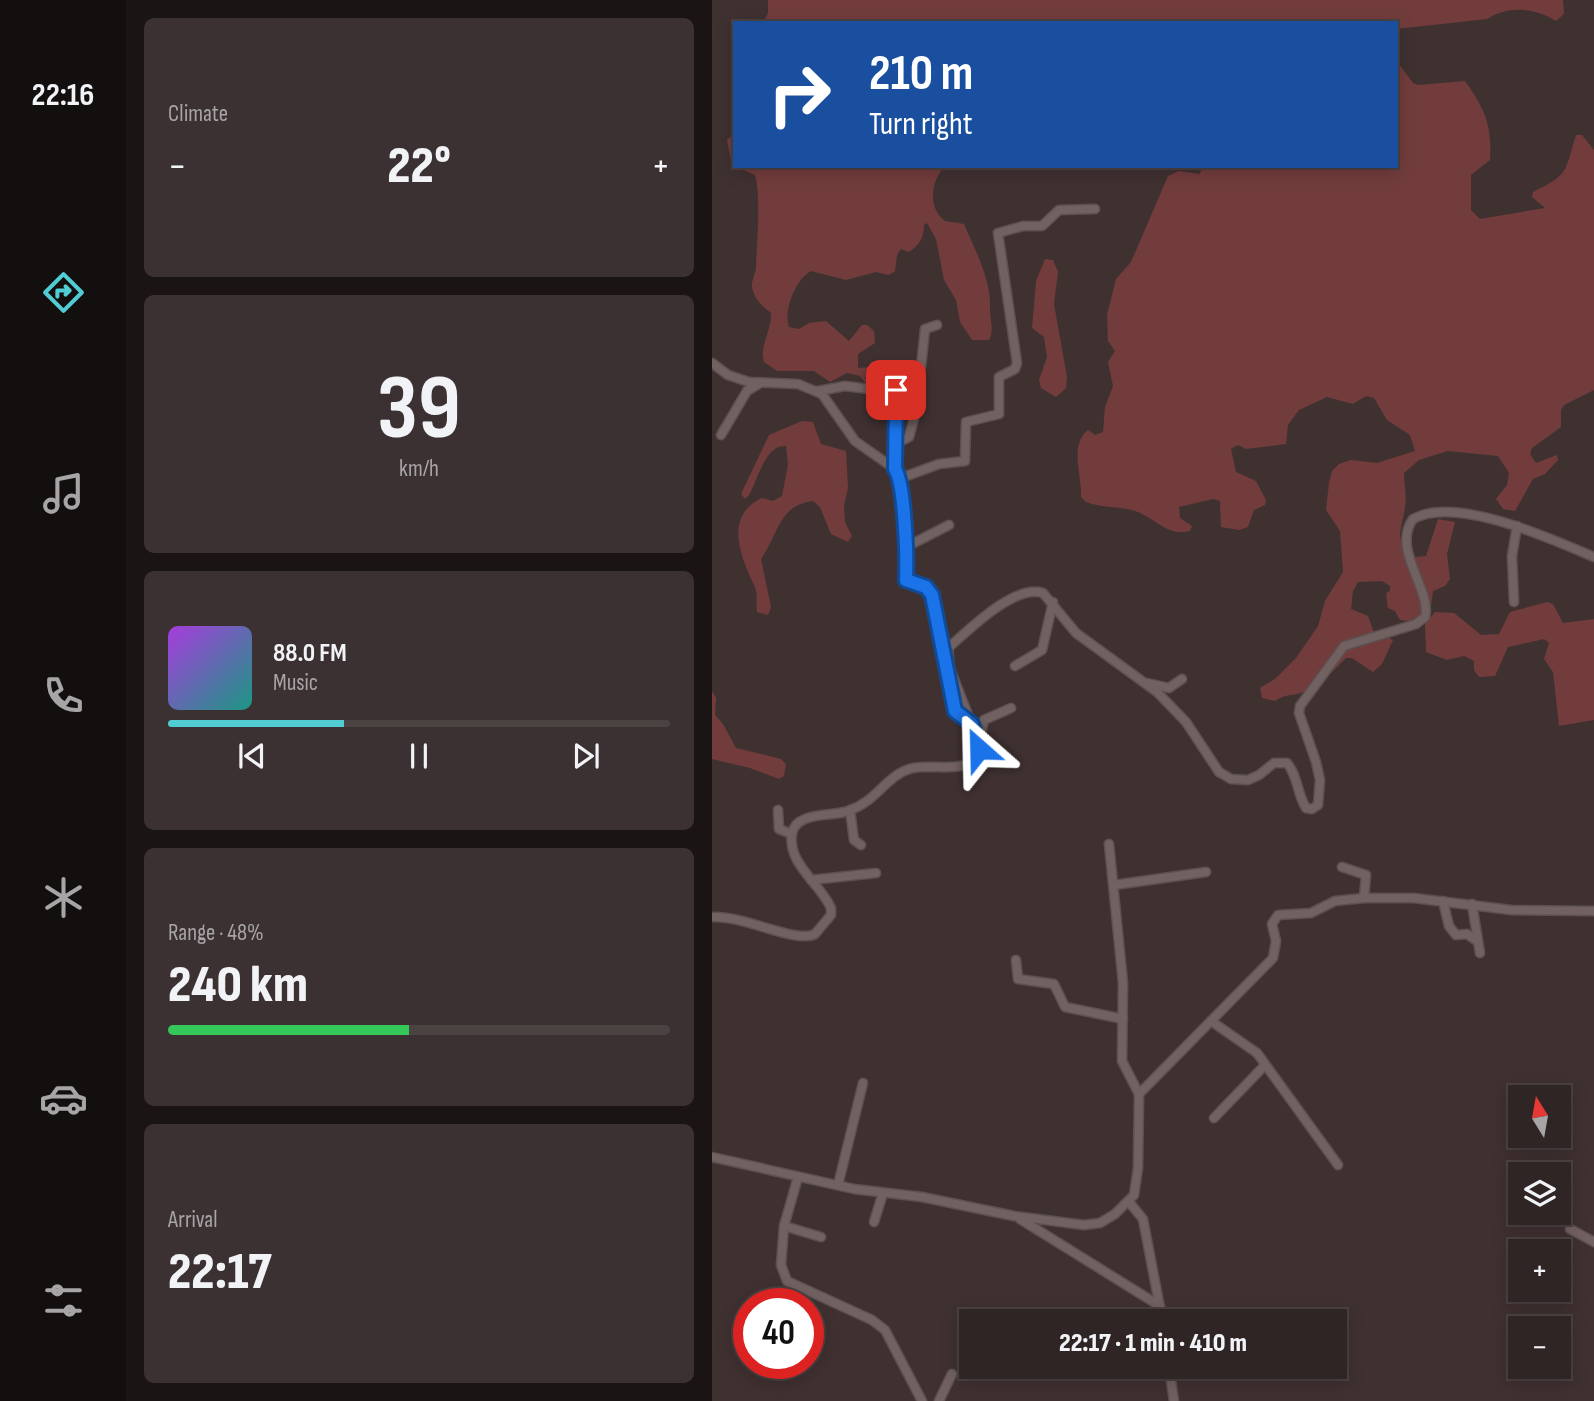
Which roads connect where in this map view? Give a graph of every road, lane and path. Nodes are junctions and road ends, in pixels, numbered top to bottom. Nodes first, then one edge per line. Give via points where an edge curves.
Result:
1 (1095, 209) dead end
2 (937, 326) dead end
3 (712, 363) edge
4 (760, 383) junction
5 (869, 389) dead end
6 (818, 391) junction
7 (920, 396) dead end
8 (721, 435) dead end
9 (896, 444) junction
10 (895, 469) junction
11 (901, 478) junction
12 (949, 525) dead end
13 (1517, 526) junction
14 (908, 546) junction
15 (1594, 557) edge
16 (1053, 602) junction
17 (1514, 602) dead end
18 (1015, 666) dead end
19 (1182, 680) dead end
20 (1141, 681) junction
21 (1011, 708) dead end
22 (972, 724) junction
23 (979, 743) junction
24 (778, 810) dead end
25 (850, 810) junction
26 (792, 834) junction
27 (1109, 844) dead end
28 (861, 845) dead end
29 (1342, 867) dead end
30 (1206, 872) dead end
31 (876, 873) dead end
32 (811, 880) junction
33 (1114, 885) junction
34 (1364, 898) junction
35 (1443, 901) junction
36 (1472, 904) junction
37 (1594, 911) edge
38 (712, 917) edge
39 (1477, 941) junction
40 (1480, 953) dead end
41 (1016, 960) dead end
42 (1123, 1019) junction
43 (1211, 1021) junction
44 (1265, 1065) junction
45 (863, 1083) dead end
46 (1139, 1094) junction
47 (1214, 1118) dead end
48 (712, 1157) edge
49 (1338, 1165) dead end
50 (798, 1177) junction
51 (838, 1185) junction
52 (883, 1193) junction
53 (1129, 1202) junction
54 (1014, 1216) junction
55 (874, 1222) dead end
56 (784, 1226) junction
57 (1570, 1229) dead end
58 (821, 1237) dead end
59 (1594, 1242) edge
60 (1160, 1308) joint
61 (952, 1374) dead end
62 (1171, 1379) edge
63 (922, 1401) edge
64 (939, 1401) edge
65 (1174, 1401) edge

1 - 11 street via 1059,210 1042,226 998,233 1016,363 1015,369 999,377 999,414 966,422 965,461 944,462
2 - 9 street via 925,329 921,367 897,378
3 - 4 street via 739,379
4 - 6 street via 798,384
4 - 8 street via 746,391
5 - 6 street via 845,386
6 - 10 street via 855,441
7 - 9 street via 909,437
9 - 10 street
10 - 11 street
11 - 14 street
12 - 14 street
13 - 15 street
13 - 17 street via 1512,556
13 - 20 street via 1442,512 1420,515 1409,524 1410,562 1425,617 1416,624 1344,646 1302,702 1299,713 1320,780 1318,804 1312,810 1302,801 1294,771 1287,763 1274,763 1248,780 1231,779 1219,772 1186,722
14 - 22 street via 906,580 926,587 932,595 955,711
16 - 18 street via 1042,650
16 - 20 street via 1076,633
16 - 22 street via 1036,591 1022,594 992,611 948,648 949,669
19 - 20 street via 1169,688
21 - 23 street via 984,720
22 - 23 street
23 - 25 street via 977,756 965,765 905,770 868,803
24 - 26 street via 779,829
25 - 26 street via 804,819
25 - 28 street via 854,840
26 - 32 street via 797,860
27 - 33 street
29 - 34 street via 1366,875
30 - 33 street
31 - 32 street
32 - 38 street via 831,915 811,937 797,938 726,916
33 - 42 street
34 - 35 street
34 - 43 street via 1335,901 1311,913 1278,915 1272,924 1273,958
35 - 36 street
35 - 39 street via 1456,935 1467,934
36 - 37 street
36 - 39 street
39 - 40 street
41 - 42 street via 1018,979 1054,984 1065,1007
42 - 46 street via 1122,1062
43 - 44 street
43 - 46 street
44 - 47 street
44 - 49 street
45 - 51 street
46 - 53 street via 1138,1168
48 - 50 street
50 - 51 street
50 - 56 street
51 - 52 street
52 - 54 street
52 - 55 street
53 - 54 street via 1100,1223 1084,1225
53 - 60 street via 1143,1219
54 - 60 street
56 - 58 street
56 - 63 street via 781,1265 787,1281 872,1320 885,1331
57 - 59 street
61 - 64 street
62 - 65 street

